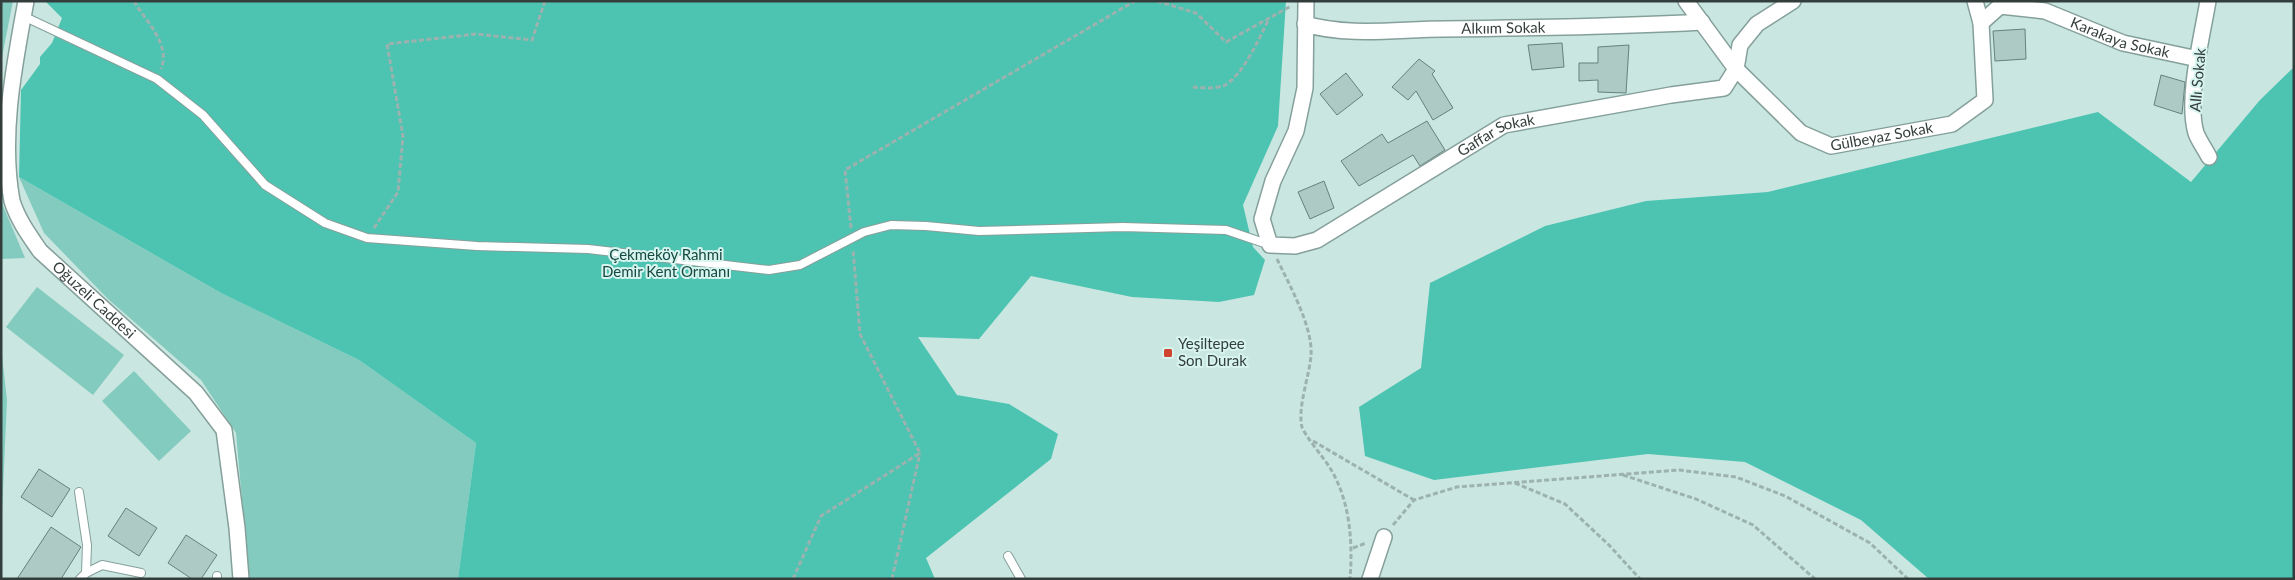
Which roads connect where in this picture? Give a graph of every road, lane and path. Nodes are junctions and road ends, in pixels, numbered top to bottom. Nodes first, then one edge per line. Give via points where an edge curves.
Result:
1 (134, 1) edge
2 (545, 1) edge
3 (1135, 1) edge
4 (1157, 1) edge
5 (1686, 1) edge
6 (1793, 1) edge
7 (1975, 1) edge
8 (2208, 1) edge
9 (1299, 3) edge
10 (2043, 6) edge
11 (24, 9) edge
12 (1270, 18) junction
13 (1702, 22) junction
14 (1981, 23) junction
15 (1305, 24) junction
16 (2198, 59) junction
17 (1736, 69) junction
18 (157, 79) junction
19 (1193, 87) dead end
20 (2209, 157) dead end
21 (367, 238) junction
22 (852, 238) junction
23 (1270, 245) junction
24 (1312, 440) junction
25 (920, 453) junction
26 (1620, 474) junction
27 (1515, 483) junction
28 (79, 492) dead end
29 (1414, 500) junction
30 (1384, 537) junction
31 (1353, 548) junction
32 (1008, 556) dead end
33 (141, 573) dead end
34 (83, 576) edge
35 (241, 579) edge
36 (793, 579) edge
37 (892, 579) edge
38 (1021, 579) edge
39 (1350, 579) edge
40 (1370, 579) edge
41 (1640, 579) edge
42 (1815, 579) edge
43 (1908, 579) edge

1 - 18 path via 162,43 164,60
2 - 21 path via 532,40 476,34 387,44 403,136 398,192
3 - 22 path via 845,170
4 - 12 path via 1196,13 1226,42
5 - 13 street, Gülbeyaz Sokak
6 - 17 street via 1758,24 1740,45
7 - 14 street
8 - 16 street, Allı Sokak
9 - 12 path
9 - 15 street
10 - 14 street via 2000,6
10 - 16 street, Karakaya Sokak via 2124,43
11 - 18 lane
11 - 35 street, Oğuzeli Caddesi via 5,115 4,157 12,202 23,227 40,251 196,393 224,430
12 - 19 path via 1252,53 1225,84
13 - 15 street, Alkıım Sokak via 1597,28 1416,30 1325,30
13 - 17 street, Gülbeyaz Sokak
14 - 17 street, Gülbeyaz Sokak via 1985,100 1952,124 1831,146 1802,133
15 - 23 street via 1305,88 1296,131 1273,182 1262,219
16 - 20 street, Allı Sokak via 2193,108 2196,133
17 - 23 street, Gaffar Sokak via 1724,88 1504,125 1317,240 1294,246
18 - 21 lane via 203,115 265,185 325,223
21 - 22 lane via 588,249 769,270 800,265
22 - 23 lane via 891,225 979,231 1123,227 1226,230
22 - 25 path via 860,334
23 - 24 path via 1303,316 1311,354 1302,427
24 - 29 path
24 - 31 path via 1332,470 1343,497
25 - 36 path via 821,516
25 - 37 path
26 - 27 path
26 - 42 path via 1696,499 1753,525
26 - 43 path via 1679,470 1736,478 1785,496 1870,543
27 - 29 path via 1457,488
27 - 41 path via 1565,504
28 - 34 lane via 87,545
29 - 30 path
30 - 31 path
30 - 40 street
31 - 39 path
32 - 38 lane
33 - 34 lane via 102,565

